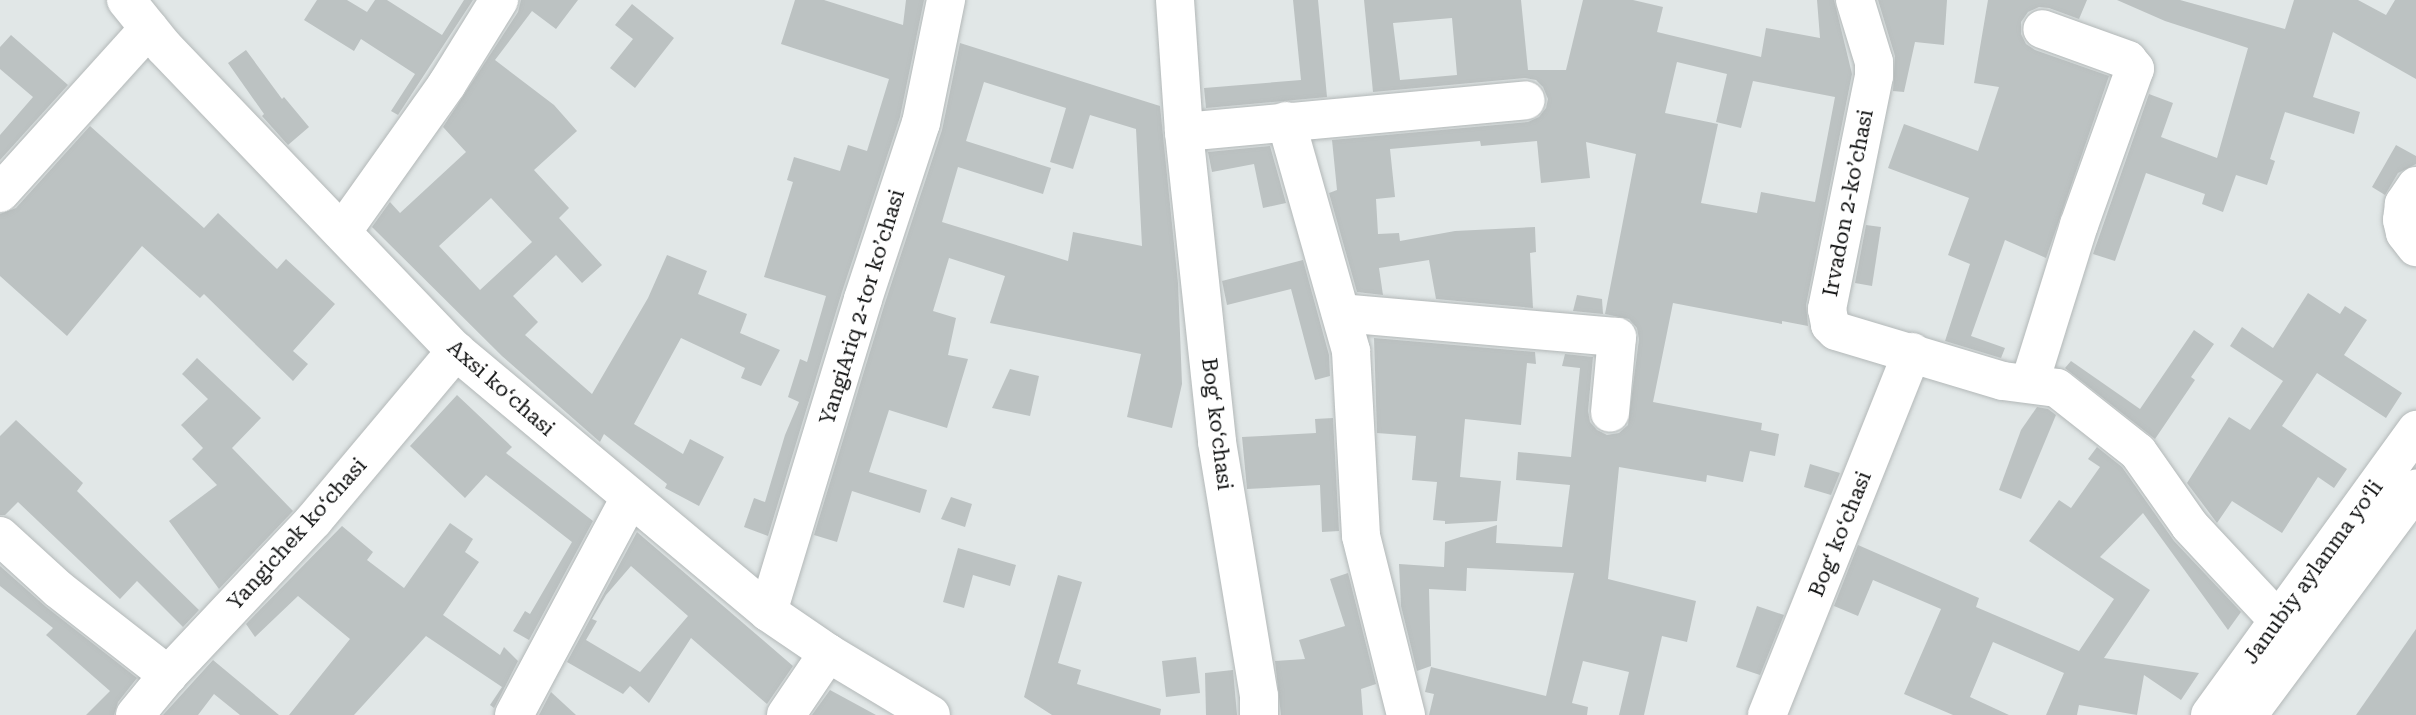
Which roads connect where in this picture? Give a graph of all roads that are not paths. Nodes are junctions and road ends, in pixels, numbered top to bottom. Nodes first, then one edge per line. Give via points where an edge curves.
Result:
1 (499, 0) edge
2 (946, 0) edge
3 (1175, 0) edge
4 (1855, 0) edge
5 (133, 7) edge
6 (2042, 29) dead end
7 (1527, 100) dead end
8 (1286, 121) junction
9 (1184, 132) junction
10 (2416, 186) edge
11 (0, 193) edge
12 (342, 232) junction
13 (2416, 247) edge
14 (1341, 313) junction
15 (456, 351) junction
16 (1912, 352) junction
17 (2030, 382) junction
18 (1610, 413) dead end
19 (2416, 430) edge
20 (2416, 489) edge
21 (630, 498) junction
22 (0, 536) edge
23 (768, 612) junction
24 (2277, 619) junction
25 (828, 653) junction
26 (168, 675) junction
27 (135, 715) edge
28 (514, 715) edge
29 (786, 715) edge
30 (931, 715) edge
31 (1259, 715) edge
32 (1406, 715) edge
33 (1766, 715) edge
34 (2210, 715) edge
35 (2248, 715) edge

1 - 12 main road via 447,84
2 - 23 main road, YangiАriq 2-tor koʼchasi via 921,123
3 - 9 main road, Bogʻ koʻchasi
4 - 16 main road, Irvadon 2-koʼchasi via 1874,76 1827,318 1836,331
5 - 11 main road
5 - 12 main road, Axsi koʻchasi
6 - 17 main road via 2128,60 2134,69
7 - 8 main road
8 - 9 main road
8 - 14 main road
9 - 31 main road, Bogʻ koʻchasi via 1217,442
10 - 13 main road via 2404,204 2402,220
12 - 15 main road, Axsi koʻchasi
14 - 18 main road via 1618,337
14 - 32 main road via 1350,351 1361,536
15 - 21 main road, Axsi koʻchasi
15 - 26 main road, Yangichek koʻchasi via 314,520
16 - 17 main road, Irvadon 2-koʼchasi via 2003,381
16 - 33 main road, Bogʻ koʻchasi
17 - 24 main road, Irvadon 2-koʼchasi via 2057,388 2138,452 2190,526
19 - 24 main road, Janubiy aylanma yoʻli
20 - 35 main road, Janubiy aylanma yoʻli
21 - 23 main road, Axsi koʻchasi
21 - 28 main road
22 - 26 main road via 58,589
23 - 25 main road, Axsi koʻchasi
24 - 34 main road, Janubiy aylanma yoʻli
25 - 29 main road
25 - 30 main road, Axsi koʻchasi
26 - 27 main road, Yangichek koʻchasi

